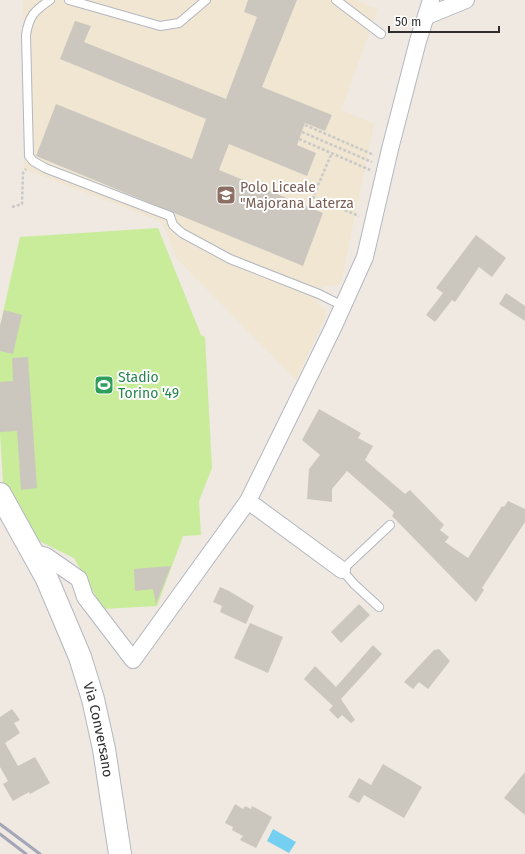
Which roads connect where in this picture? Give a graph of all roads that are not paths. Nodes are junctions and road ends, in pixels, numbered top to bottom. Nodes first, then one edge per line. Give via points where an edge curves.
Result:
1 (50, 0) edge
2 (69, 0) edge
3 (206, 0) edge
4 (336, 0) edge
5 (431, 0) edge
6 (466, 0) edge
7 (427, 16) junction
8 (381, 34) dead end
9 (343, 306) junction
10 (0, 494) edge
11 (248, 501) junction
12 (390, 525) dead end
13 (32, 552) junction
14 (342, 570) junction
15 (379, 607) dead end
16 (120, 854) edge

1 - 9 lane via 28,20 26,35 29,156 33,161 45,168 170,216 173,225 182,233 230,259
2 - 3 lane via 160,26 178,23
4 - 8 lane
5 - 7 street
6 - 7 street
7 - 9 street via 390,149 365,257
9 - 11 street
10 - 13 main road
11 - 13 street via 133,660 84,597 79,579 46,556
11 - 14 street
12 - 14 lane
13 - 16 main road, Via Conversano via 62,610 93,699 104,750
14 - 15 lane

